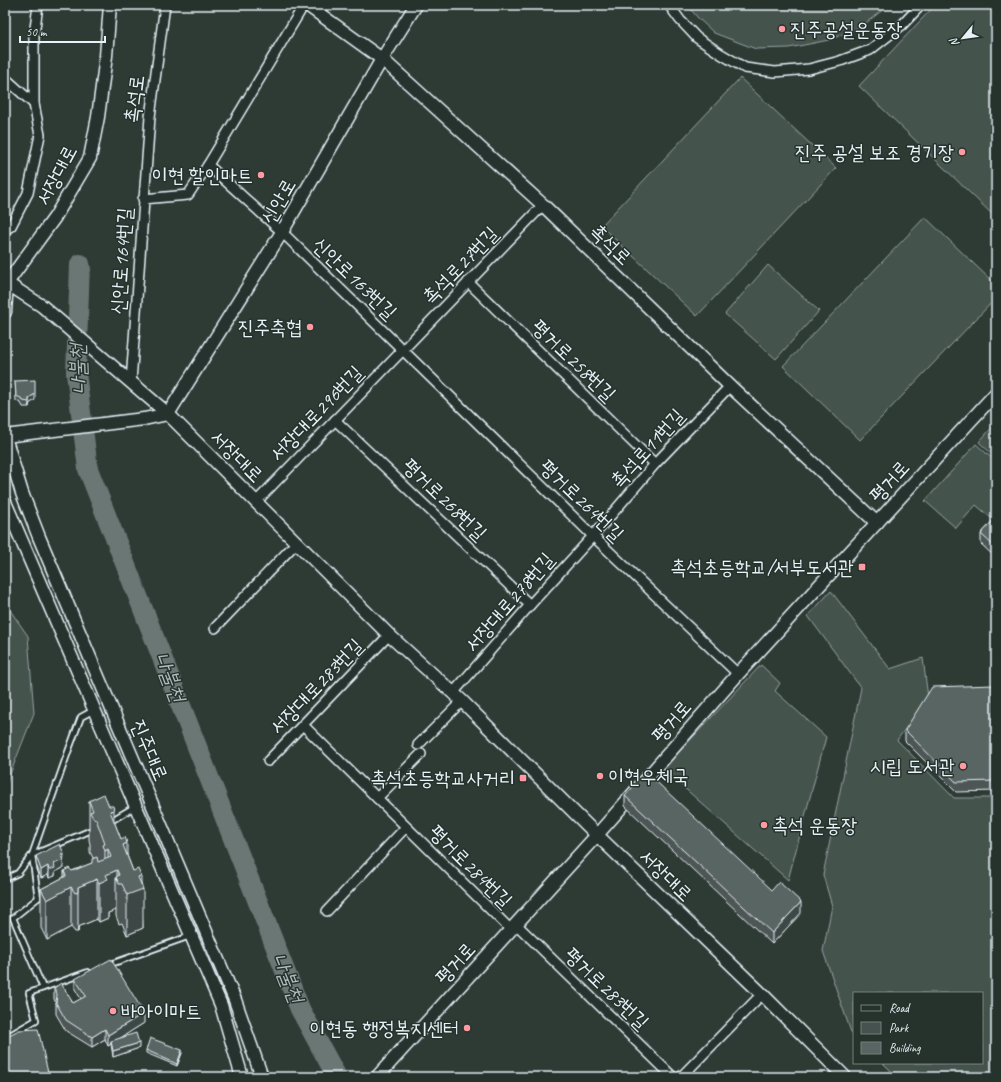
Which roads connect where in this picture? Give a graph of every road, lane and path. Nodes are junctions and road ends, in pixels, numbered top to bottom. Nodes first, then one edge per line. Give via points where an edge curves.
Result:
1 (38, 5) edge
2 (110, 5) edge
3 (165, 5) edge
4 (304, 5) edge
5 (307, 5) edge
6 (416, 5) edge
7 (669, 5) edge
8 (921, 5) edge
9 (382, 60) junction
10 (5, 78) edge
11 (34, 104) junction
12 (208, 165) junction
13 (143, 199) junction
14 (543, 205) junction
15 (5, 230) edge
16 (282, 232) junction
17 (468, 282) junction
18 (6, 285) edge
19 (5, 312) edge
20 (403, 349) junction
21 (131, 382) junction
22 (730, 386) junction
23 (996, 393) edge
24 (168, 414) junction
25 (335, 420) junction
26 (5, 436) edge
27 (655, 464) junction
28 (256, 502) junction
29 (5, 503) edge
30 (877, 523) junction
31 (593, 536) junction
32 (297, 542) junction
33 (530, 605) junction
34 (215, 628) dead end
35 (389, 635) junction
36 (738, 674) junction
37 (458, 697) junction
38 (94, 710) junction
39 (304, 725) junction
40 (418, 745) dead end
41 (421, 754) dead end
42 (268, 761) dead end
43 (377, 798) junction
44 (136, 806) junction
45 (406, 827) junction
46 (597, 835) junction
47 (32, 854) junction
48 (5, 879) edge
49 (328, 910) dead end
50 (513, 927) junction
51 (191, 936) junction
52 (100, 968) edge
53 (93, 970) edge
54 (43, 988) junction
55 (762, 994) junction
56 (5, 1038) edge
57 (382, 1075) edge
58 (242, 1077) edge
59 (262, 1077) edge
60 (673, 1077) edge
61 (682, 1077) edge
62 (845, 1077) edge

1 - 11 street via 34,36
2 - 18 street, 서장대로 via 106,64 90,158 55,217
3 - 13 street, 촉석로 via 150,117
4 - 12 street, 신안로164번길
5 - 9 street, 촉석로
6 - 9 street, 신안로
7 - 8 street via 697,38 721,54 746,68 775,72 809,69 870,50 902,26
9 - 14 street, 촉석로
9 - 16 street, 신안로
10 - 11 street
11 - 15 street via 40,135 28,193 11,226
12 - 13 street, 신안로164번길 via 188,195
12 - 16 street
13 - 21 street, 신안로164번길
14 - 17 street, 촉석로27번길
14 - 22 street, 촉석로
16 - 20 street, 신안로163번길
16 - 24 street, 신안로
17 - 20 street, 촉석로27번길
17 - 27 street, 평거로258번길
18 - 19 street
18 - 21 street, 서장대로 via 42,306
20 - 25 street, 서장대로296번길
20 - 31 street, 평거로264번길
21 - 24 street, 서장대로
22 - 27 street, 촉석로11번길
22 - 30 street, 촉석로
23 - 30 street, 평거로
24 - 26 street
24 - 28 street, 서장대로
25 - 28 street, 서장대로296번길
25 - 33 street, 평거로268번길
26 - 59 street, 진주대로 via 22,493 39,536 236,1000
27 - 31 street, 촉석로11번길
28 - 32 street, 서장대로
29 - 38 street, 진주대로
30 - 36 street, 평거로
31 - 33 street, 서장대로278번길
31 - 36 street, 평거로264번길
32 - 34 street
32 - 35 street, 서장대로
33 - 37 street, 서장대로278번길
35 - 37 street, 서장대로
35 - 39 street, 서장대로283번길
36 - 46 street, 평거로
37 - 40 street
37 - 46 street, 서장대로
38 - 44 street, 진주대로
38 - 47 lane via 81,717
39 - 42 street, 서장대로283번길
39 - 43 street, 평거로284번길
41 - 43 street
43 - 45 street, 평거로284번길
44 - 47 lane via 101,826
44 - 51 street, 진주대로
45 - 49 street, 평거로284번길
45 - 50 street, 평거로284번길
46 - 50 street, 평거로
46 - 55 street, 서장대로
47 - 48 lane via 18,873
47 - 54 lane via 38,898 13,918
50 - 57 street, 평거로
50 - 60 street, 평거로283번길
51 - 52 lane
51 - 58 street, 진주대로 via 221,1005
53 - 54 lane
54 - 56 lane via 29,993 36,1020
55 - 61 street
55 - 62 street, 서장대로

